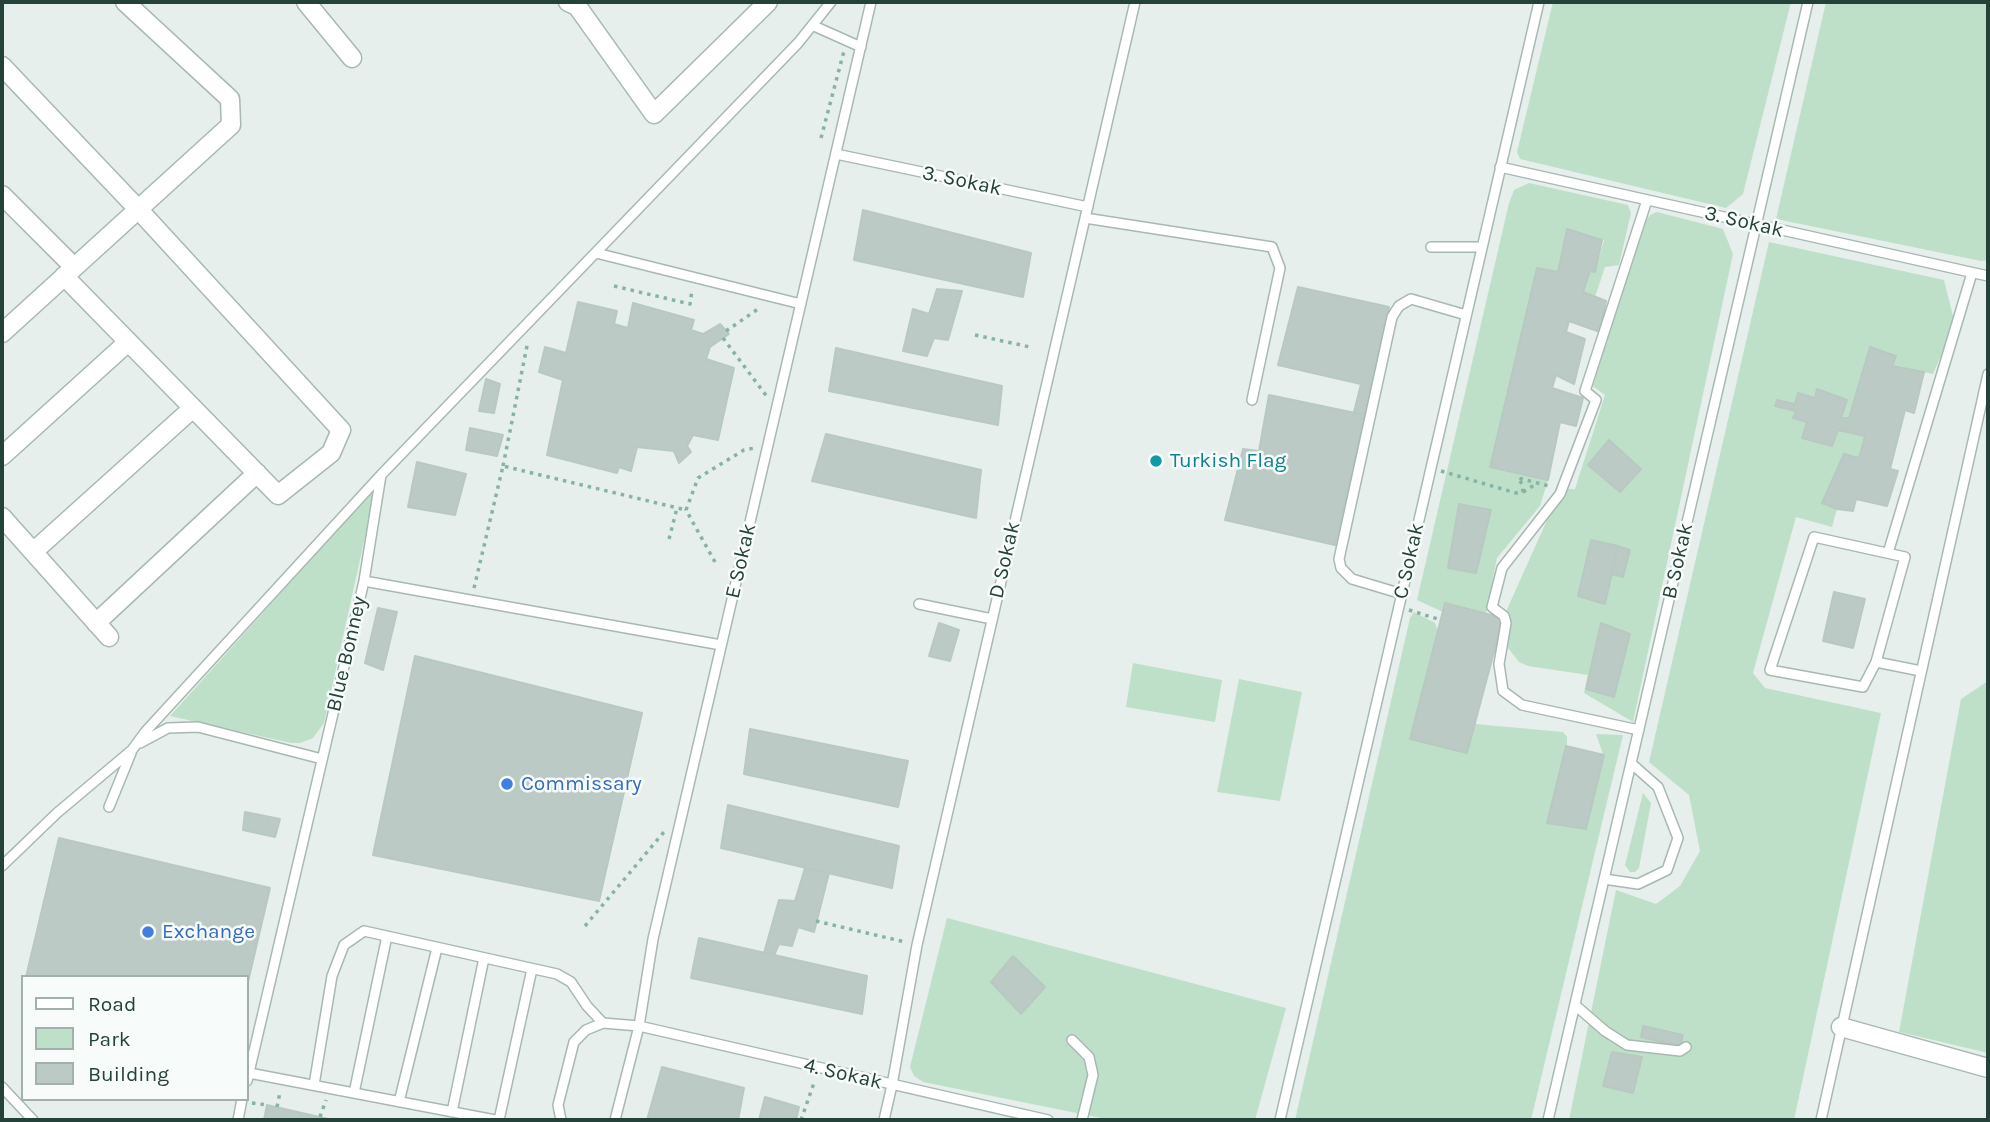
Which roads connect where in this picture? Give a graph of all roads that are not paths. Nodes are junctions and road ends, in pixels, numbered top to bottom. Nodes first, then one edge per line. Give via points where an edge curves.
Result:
1 (125, 2) edge
2 (306, 2) edge
3 (568, 2) edge
4 (768, 2) edge
5 (831, 2) edge
6 (871, 2) edge
7 (1135, 2) edge
8 (1539, 2) edge
9 (1808, 2) edge
10 (814, 26) junction
11 (861, 47) junction
12 (352, 58) dead end
13 (2, 66) edge
14 (836, 154) junction
15 (1500, 167) junction
16 (2, 195) edge
17 (1647, 200) junction
18 (1088, 207) junction
19 (138, 209) junction
20 (1085, 218) junction
21 (1757, 225) junction
22 (1431, 247) dead end
23 (1482, 247) junction
24 (596, 253) junction
25 (69, 272) junction
26 (1972, 273) junction
27 (1988, 276) edge
28 (801, 304) junction
29 (1466, 315) junction
30 (2, 333) edge
31 (128, 342) junction
32 (1988, 374) edge
33 (1252, 400) dead end
34 (1985, 407) edge
35 (193, 408) junction
36 (2, 456) edge
37 (257, 473) junction
38 (382, 475) junction
39 (2, 517) edge
40 (33, 552) junction
41 (1888, 554) junction
42 (364, 580) junction
43 (1402, 594) junction
44 (919, 604) dead end
45 (992, 619) junction
46 (722, 645) junction
47 (1876, 662) junction
48 (1922, 671) junction
49 (1639, 730) junction
50 (132, 750) junction
51 (322, 759) junction
52 (1632, 764) junction
53 (109, 807) dead end
54 (2, 866) edge
55 (1604, 879) junction
56 (387, 936) junction
57 (437, 947) junction
58 (484, 958) junction
59 (532, 969) junction
60 (1575, 1005) junction
61 (603, 1023) junction
62 (639, 1026) junction
63 (1842, 1027) junction
64 (1072, 1040) dead end
65 (1686, 1047) dead end
66 (1988, 1068) edge
67 (248, 1077) edge
68 (314, 1085) junction
69 (892, 1085) junction
70 (2, 1087) edge
71 (354, 1093) junction
72 (242, 1101) edge
73 (399, 1102) junction
74 (452, 1112) junction
75 (33, 1120) edge
76 (237, 1120) edge
77 (497, 1120) edge
78 (561, 1120) edge
79 (615, 1120) edge
80 (884, 1120) edge
81 (1048, 1120) edge
82 (1082, 1120) edge
83 (1280, 1120) edge
84 (1548, 1120) edge
85 (1821, 1120) edge

1 - 19 street via 230,99 230,125
2 - 12 street
3 - 4 street via 578,6 654,114
5 - 10 lane
6 - 11 lane, E Sokak
7 - 18 lane, D Sokak
8 - 15 lane, C Sokak
9 - 21 lane, B Sokak
10 - 11 lane
10 - 24 lane
11 - 14 lane, E Sokak
13 - 19 street
14 - 18 lane, 3. Sokak
14 - 28 lane, E Sokak
15 - 17 lane, 3. Sokak
15 - 23 lane, C Sokak
16 - 25 street
17 - 21 lane, 3. Sokak
17 - 49 lane via 1586,391 1596,400 1562,489 1502,568 1492,607 1506,623 1499,664 1503,691 1522,705
18 - 20 lane, D Sokak
19 - 25 street
19 - 37 street via 341,430 331,453 278,495
20 - 33 lane via 1272,247 1280,268
20 - 45 lane, D Sokak
21 - 26 lane, 3. Sokak
21 - 49 lane, B Sokak
22 - 23 lane
23 - 29 lane, C Sokak
24 - 28 lane
24 - 38 lane
25 - 30 street
25 - 31 street
26 - 27 lane, 3. Sokak
26 - 41 lane
28 - 46 lane, E Sokak
29 - 43 lane, C Sokak
29 - 43 lane via 1411,299 1392,317 1339,559 1341,568 1353,579
31 - 35 street
31 - 36 street
32 - 34 lane
34 - 48 lane
35 - 37 street
35 - 40 street
37 - 40 street via 102,630
38 - 42 lane
38 - 50 lane
39 - 40 street
41 - 47 lane via 1905,557
41 - 47 lane via 1814,537 1770,670 1863,687
42 - 46 lane, Blue Bonney
42 - 51 lane, Blue Bonney
43 - 83 lane, C Sokak
44 - 45 lane
45 - 69 lane, D Sokak via 918,945
46 - 62 lane, E Sokak via 653,939
47 - 48 lane
48 - 63 lane
49 - 52 lane, B Sokak
50 - 51 lane via 168,729 198,727
50 - 53 lane
50 - 54 lane
51 - 67 lane, Blue Bonney
52 - 55 lane, B Sokak
52 - 55 lane via 1658,787 1678,838 1667,870 1638,884
55 - 60 lane, B Sokak
56 - 57 lane
56 - 68 lane via 364,931 344,945 332,976
56 - 71 lane
57 - 58 lane
57 - 73 lane
58 - 59 lane
58 - 74 lane
59 - 61 lane via 570,982
59 - 77 lane
60 - 65 lane via 1628,1045 1679,1051
60 - 84 lane, B Sokak
61 - 62 lane, 4. Sokak
61 - 78 lane via 573,1042 558,1105
62 - 69 lane, 4. Sokak
62 - 79 lane, E Sokak
63 - 66 street
63 - 85 lane
64 - 82 lane via 1089,1057 1093,1075
67 - 68 lane
68 - 71 lane
69 - 80 lane, D Sokak
69 - 81 lane, 4. Sokak
70 - 75 lane
71 - 73 lane
72 - 76 lane
73 - 74 lane
74 - 77 lane

